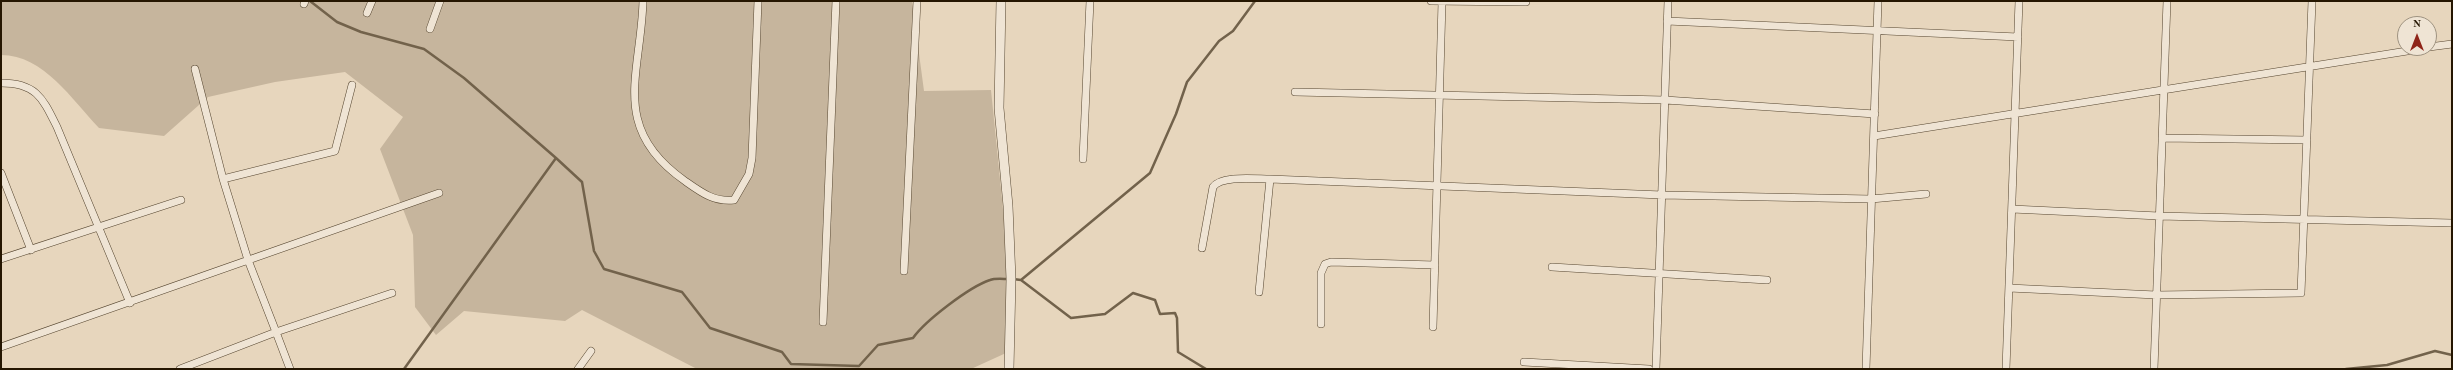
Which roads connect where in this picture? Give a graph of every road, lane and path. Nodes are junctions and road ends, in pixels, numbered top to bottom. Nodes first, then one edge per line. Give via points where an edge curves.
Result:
1 (372, 1) edge
2 (440, 1) edge
3 (643, 1) edge
4 (758, 1) edge
5 (836, 1) edge
6 (917, 1) edge
7 (1001, 1) edge
8 (1090, 1) edge
9 (1431, 1) edge
10 (1668, 1) edge
11 (1878, 1) edge
12 (2019, 1) edge
13 (2166, 1) edge
14 (2312, 1) edge
15 (1442, 2) edge
16 (1526, 2) edge
17 (367, 13) dead end
18 (1667, 21) junction
19 (430, 28) dead end
20 (1878, 32) junction
21 (2018, 37) junction
22 (2452, 44) edge
23 (2437, 47) edge
24 (2397, 52) edge
25 (2310, 65) junction
26 (195, 69) dead end
27 (1, 84) edge
28 (352, 85) dead end
29 (2164, 90) junction
30 (1295, 92) dead end
31 (1440, 95) junction
32 (1665, 100) junction
33 (2015, 113) junction
34 (1875, 114) junction
35 (1874, 136) junction
36 (2162, 138) junction
37 (2307, 140) junction
38 (1083, 159) dead end
39 (1, 173) edge
40 (223, 179) junction
41 (1270, 179) junction
42 (1437, 186) junction
43 (439, 193) dead end
44 (1926, 194) dead end
45 (1662, 195) junction
46 (1871, 199) junction
47 (181, 200) dead end
48 (2012, 209) junction
49 (2159, 216) junction
50 (2304, 220) junction
51 (2452, 223) edge
52 (99, 226) junction
53 (1202, 248) dead end
54 (31, 250) junction
55 (1, 259) edge
56 (248, 260) junction
57 (1435, 265) junction
58 (1552, 267) dead end
59 (904, 271) dead end
60 (1658, 273) junction
61 (1767, 280) dead end
62 (2009, 288) junction
63 (1259, 292) dead end
64 (392, 293) dead end
65 (2156, 295) junction
66 (130, 303) junction
67 (823, 322) dead end
68 (1321, 324) dead end
69 (1433, 327) dead end
70 (276, 332) junction
71 (1, 347) edge
72 (591, 351) dead end
73 (1524, 362) dead end
74 (180, 369) edge
75 (290, 369) edge
76 (578, 369) edge
77 (1009, 369) edge
78 (1649, 369) edge
79 (1656, 369) edge
80 (1866, 369) edge
81 (2006, 369) edge
82 (2154, 369) edge

1 - 17 street
2 - 19 street
3 - 4 street via 634,88 640,126 652,149 674,174 705,195 720,201 734,200 749,174 752,158
5 - 67 street
6 - 59 street
7 - 77 street via 999,108 1008,206 1011,280
8 - 38 street
9 - 15 street
10 - 18 street
11 - 20 street
12 - 21 street
13 - 29 street
14 - 25 street
15 - 16 street
15 - 31 street
18 - 20 street
18 - 32 street
20 - 21 street
20 - 34 street
21 - 33 street
22 - 23 street
24 - 25 street
25 - 29 street
25 - 37 street
26 - 40 street
27 - 52 street via 32,89 44,101
28 - 40 street via 335,151
29 - 33 street
29 - 36 street
30 - 31 street
31 - 32 street
31 - 42 street
32 - 34 street
32 - 45 street
33 - 35 street
33 - 48 street
34 - 35 street
35 - 46 street
36 - 37 street
36 - 49 street
37 - 50 street
39 - 54 street
40 - 56 street
41 - 42 street
41 - 53 street via 1226,179 1216,183 1213,187
41 - 63 street
42 - 45 street
42 - 57 street
43 - 56 street
44 - 46 street
45 - 46 street
45 - 60 street
46 - 80 street
47 - 52 street
48 - 49 street
48 - 62 street
49 - 50 street
49 - 65 street
50 - 51 street
50 - 65 street via 2302,293
52 - 54 street
52 - 66 street
54 - 55 street
56 - 66 street
56 - 70 street
57 - 68 street via 1332,262 1325,264 1321,273
57 - 69 street
58 - 60 street
60 - 61 street
60 - 79 street
62 - 65 street
62 - 81 street
64 - 70 street
65 - 82 street
66 - 71 street
70 - 74 street
70 - 75 street
72 - 76 street
73 - 78 street

